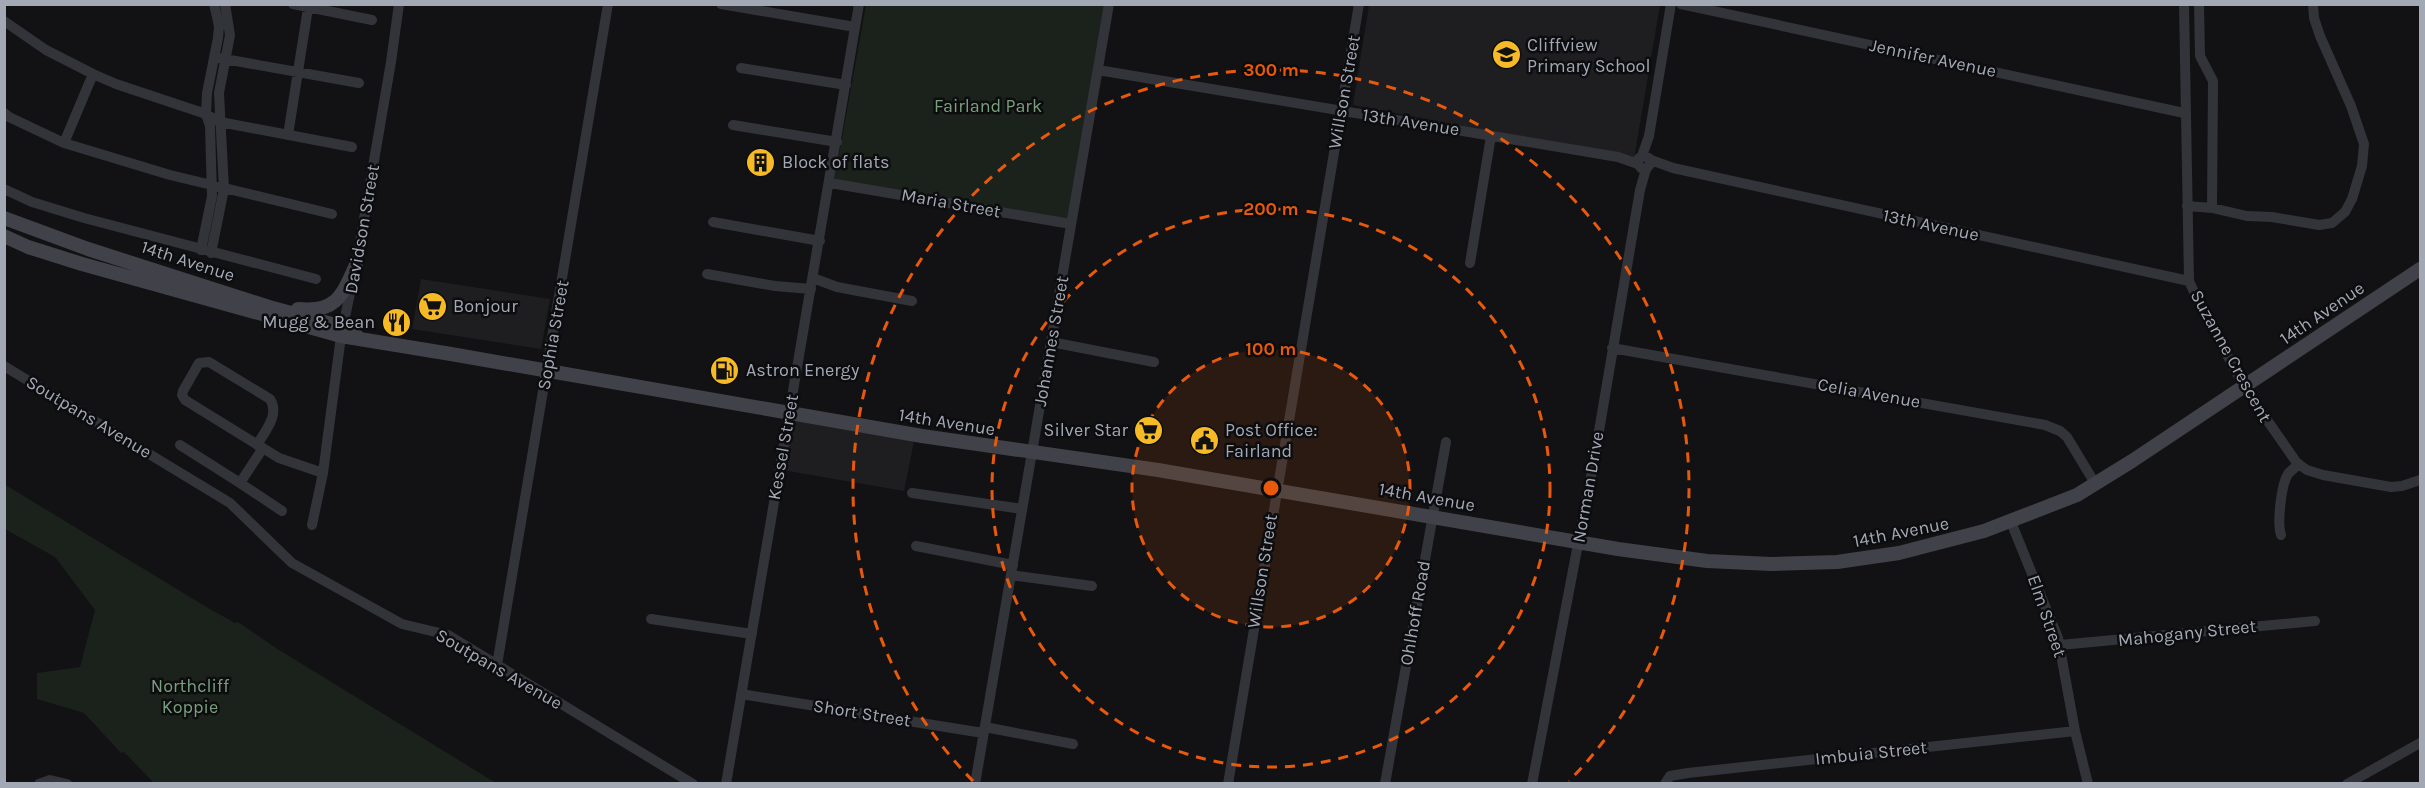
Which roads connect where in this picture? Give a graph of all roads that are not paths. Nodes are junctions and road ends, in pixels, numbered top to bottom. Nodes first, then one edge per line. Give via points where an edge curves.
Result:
1 (214, 4) edge
2 (225, 4) edge
3 (293, 4) edge
4 (399, 4) edge
5 (608, 4) edge
6 (721, 4) edge
7 (859, 4) edge
8 (1109, 4) edge
9 (1359, 4) edge
10 (1671, 4) edge
11 (1681, 4) edge
12 (2184, 4) edge
13 (2199, 4) edge
14 (2313, 4) edge
15 (308, 8) junction
16 (372, 20) dead end
17 (4, 21) edge
18 (855, 27) junction
19 (213, 57) junction
20 (226, 59) junction
21 (2184, 63) junction
22 (2204, 64) junction
23 (741, 68) dead end
24 (1098, 70) junction
25 (297, 72) junction
26 (93, 74) junction
27 (359, 83) dead end
28 (846, 85) junction
29 (1340, 111) junction
30 (4, 113) edge
31 (2184, 113) junction
32 (206, 114) junction
33 (220, 122) junction
34 (733, 125) dead end
35 (288, 135) junction
36 (1491, 136) junction
37 (837, 142) junction
38 (64, 143) junction
39 (352, 147) dead end
40 (1644, 162) junction
41 (830, 183) junction
42 (213, 187) junction
43 (4, 189) edge
44 (224, 189) junction
45 (2187, 206) junction
46 (2212, 208) junction
47 (332, 214) dead end
48 (4, 218) edge
49 (713, 222) dead end
50 (1071, 224) junction
51 (4, 236) edge
52 (820, 241) junction
53 (206, 251) junction
54 (1470, 263) dead end
55 (356, 265) junction
56 (2421, 269) edge
57 (707, 274) dead end
58 (316, 279) dead end
59 (2189, 281) junction
60 (812, 283) junction
61 (912, 301) dead end
62 (269, 307) junction
63 (342, 332) junction
64 (1051, 342) junction
65 (1612, 348) junction
66 (1154, 362) dead end
67 (4, 366) edge
68 (546, 371) junction
69 (2244, 387) junction
70 (789, 413) junction
71 (1446, 442) dead end
72 (180, 445) dead end
73 (260, 446) junction
74 (1032, 452) junction
75 (2299, 464) junction
76 (322, 473) junction
77 (2421, 480) edge
78 (240, 483) junction
79 (2096, 485) junction
80 (1275, 490) junction
81 (912, 493) dead end
82 (1022, 509) junction
83 (282, 511) dead end
84 (1432, 516) junction
85 (2012, 522) junction
86 (312, 525) dead end
87 (2281, 535) dead end
88 (1578, 541) junction
89 (916, 546) dead end
90 (1012, 570) junction
91 (1092, 586) dead end
92 (651, 619) dead end
93 (2314, 621) dead end
94 (752, 634) junction
95 (2060, 645) junction
96 (497, 665) junction
97 (741, 694) junction
98 (984, 730) junction
99 (2075, 731) junction
100 (2421, 743) edge
101 (1072, 744) dead end
102 (1666, 780) edge
103 (39, 783) edge
104 (67, 783) edge
105 (693, 783) edge
106 (726, 783) edge
107 (975, 783) edge
108 (1228, 783) edge
109 (1385, 783) edge
110 (1532, 783) edge
111 (2088, 783) edge
112 (2347, 783) edge

1 - 19 street via 219,26
2 - 20 street via 230,35
3 - 15 street
4 - 55 street, Davidson Street
5 - 68 street, Sophia Street
6 - 18 street
7 - 18 street, Kessel Street
8 - 24 street, Johannes Street
9 - 29 street, Willson Street
10 - 40 street, Norman Drive
11 - 31 street, Jennifer Avenue
12 - 21 street, Suzanne Crescent
13 - 22 street via 2200,56
14 - 46 street via 2320,36 2364,144 2352,200 2340,217 2328,225
15 - 16 street
15 - 25 street
17 - 26 street via 46,50
18 - 28 street, Kessel Street
19 - 20 street
19 - 32 street
20 - 25 street
20 - 33 street via 219,93
21 - 22 street
21 - 31 street, Suzanne Crescent
22 - 46 street via 2213,81
23 - 28 street
24 - 29 street, 13th Avenue
24 - 50 street, Johannes Street
25 - 27 street
25 - 35 street
26 - 32 street
26 - 38 street
28 - 37 street, Kessel Street
29 - 36 street, 13th Avenue
29 - 80 street, Willson Street
30 - 38 street
31 - 45 street, Suzanne Crescent
32 - 33 street
32 - 42 street
33 - 35 street
33 - 44 street
34 - 37 street
35 - 39 street
36 - 40 street, 13th Avenue
36 - 54 street
37 - 41 street, Kessel Street
38 - 42 street
40 - 59 street, 13th Avenue
40 - 65 street, Norman Drive
41 - 50 street, Maria Street
41 - 52 street, Kessel Street
42 - 44 street
42 - 53 street
43 - 53 street via 32,202
44 - 47 street
44 - 53 street
45 - 46 street
45 - 59 street, Suzanne Crescent
48 - 62 main road, 14th Avenue
49 - 52 street
50 - 64 street, Johannes Street
51 - 63 main road, 14th Avenue via 82,264
52 - 60 street, Kessel Street
53 - 58 street
55 - 62 main road via 338,301 323,309
55 - 63 street, Davidson Street
56 - 69 main road, 14th Avenue
57 - 60 street via 775,286
59 - 69 street, Suzanne Crescent
60 - 61 street
60 - 70 street, Kessel Street
62 - 63 main road, 14th Avenue
63 - 68 main road, 14th Avenue
63 - 76 street, Davidson Street
64 - 66 street
64 - 74 street, Johannes Street
65 - 79 street, Celia Avenue via 2045,425 2067,437
65 - 88 street, Norman Drive
67 - 96 street, Soutpans Avenue via 230,503 292,563 402,624 444,633
68 - 70 main road, 14th Avenue
68 - 96 street, Sophia Street
69 - 75 street, Suzanne Crescent
69 - 79 main road, 14th Avenue
70 - 74 main road, 14th Avenue
70 - 94 street, Kessel Street
71 - 84 street, Ohlhoff Road
72 - 78 street
73 - 73 street via 183,398 199,363 209,362 270,399 274,414
73 - 76 street via 279,458
73 - 78 street
74 - 80 main road, 14th Avenue
74 - 82 street, Johannes Street
75 - 77 street, Suzanne Crescent via 2323,476 2391,487
75 - 87 street via 2286,480 2278,522
76 - 86 street, Davidson Street
78 - 83 street
79 - 85 main road, 14th Avenue
80 - 84 main road, 14th Avenue
80 - 108 street, Willson Street
81 - 82 street
82 - 90 street, Johannes Street
84 - 88 main road, 14th Avenue
84 - 109 street, Ohlhoff Road
85 - 88 main road, 14th Avenue via 1899,553 1808,563 1707,561
85 - 95 street, Elm Street
88 - 110 street, Norman Drive
89 - 90 street
90 - 91 street
90 - 98 street, Johannes Street
92 - 94 street
93 - 95 street, Mahogany Street
94 - 97 street, Kessel Street
95 - 99 street, Elm Street
96 - 105 street, Soutpans Avenue
97 - 98 street, Short Street
97 - 106 street, Kessel Street
98 - 101 street, Short Street
98 - 107 street, Johannes Street
99 - 102 street, Imbuia Street via 1688,772
99 - 111 street, Elm Street
100 - 112 street
103 - 104 street

